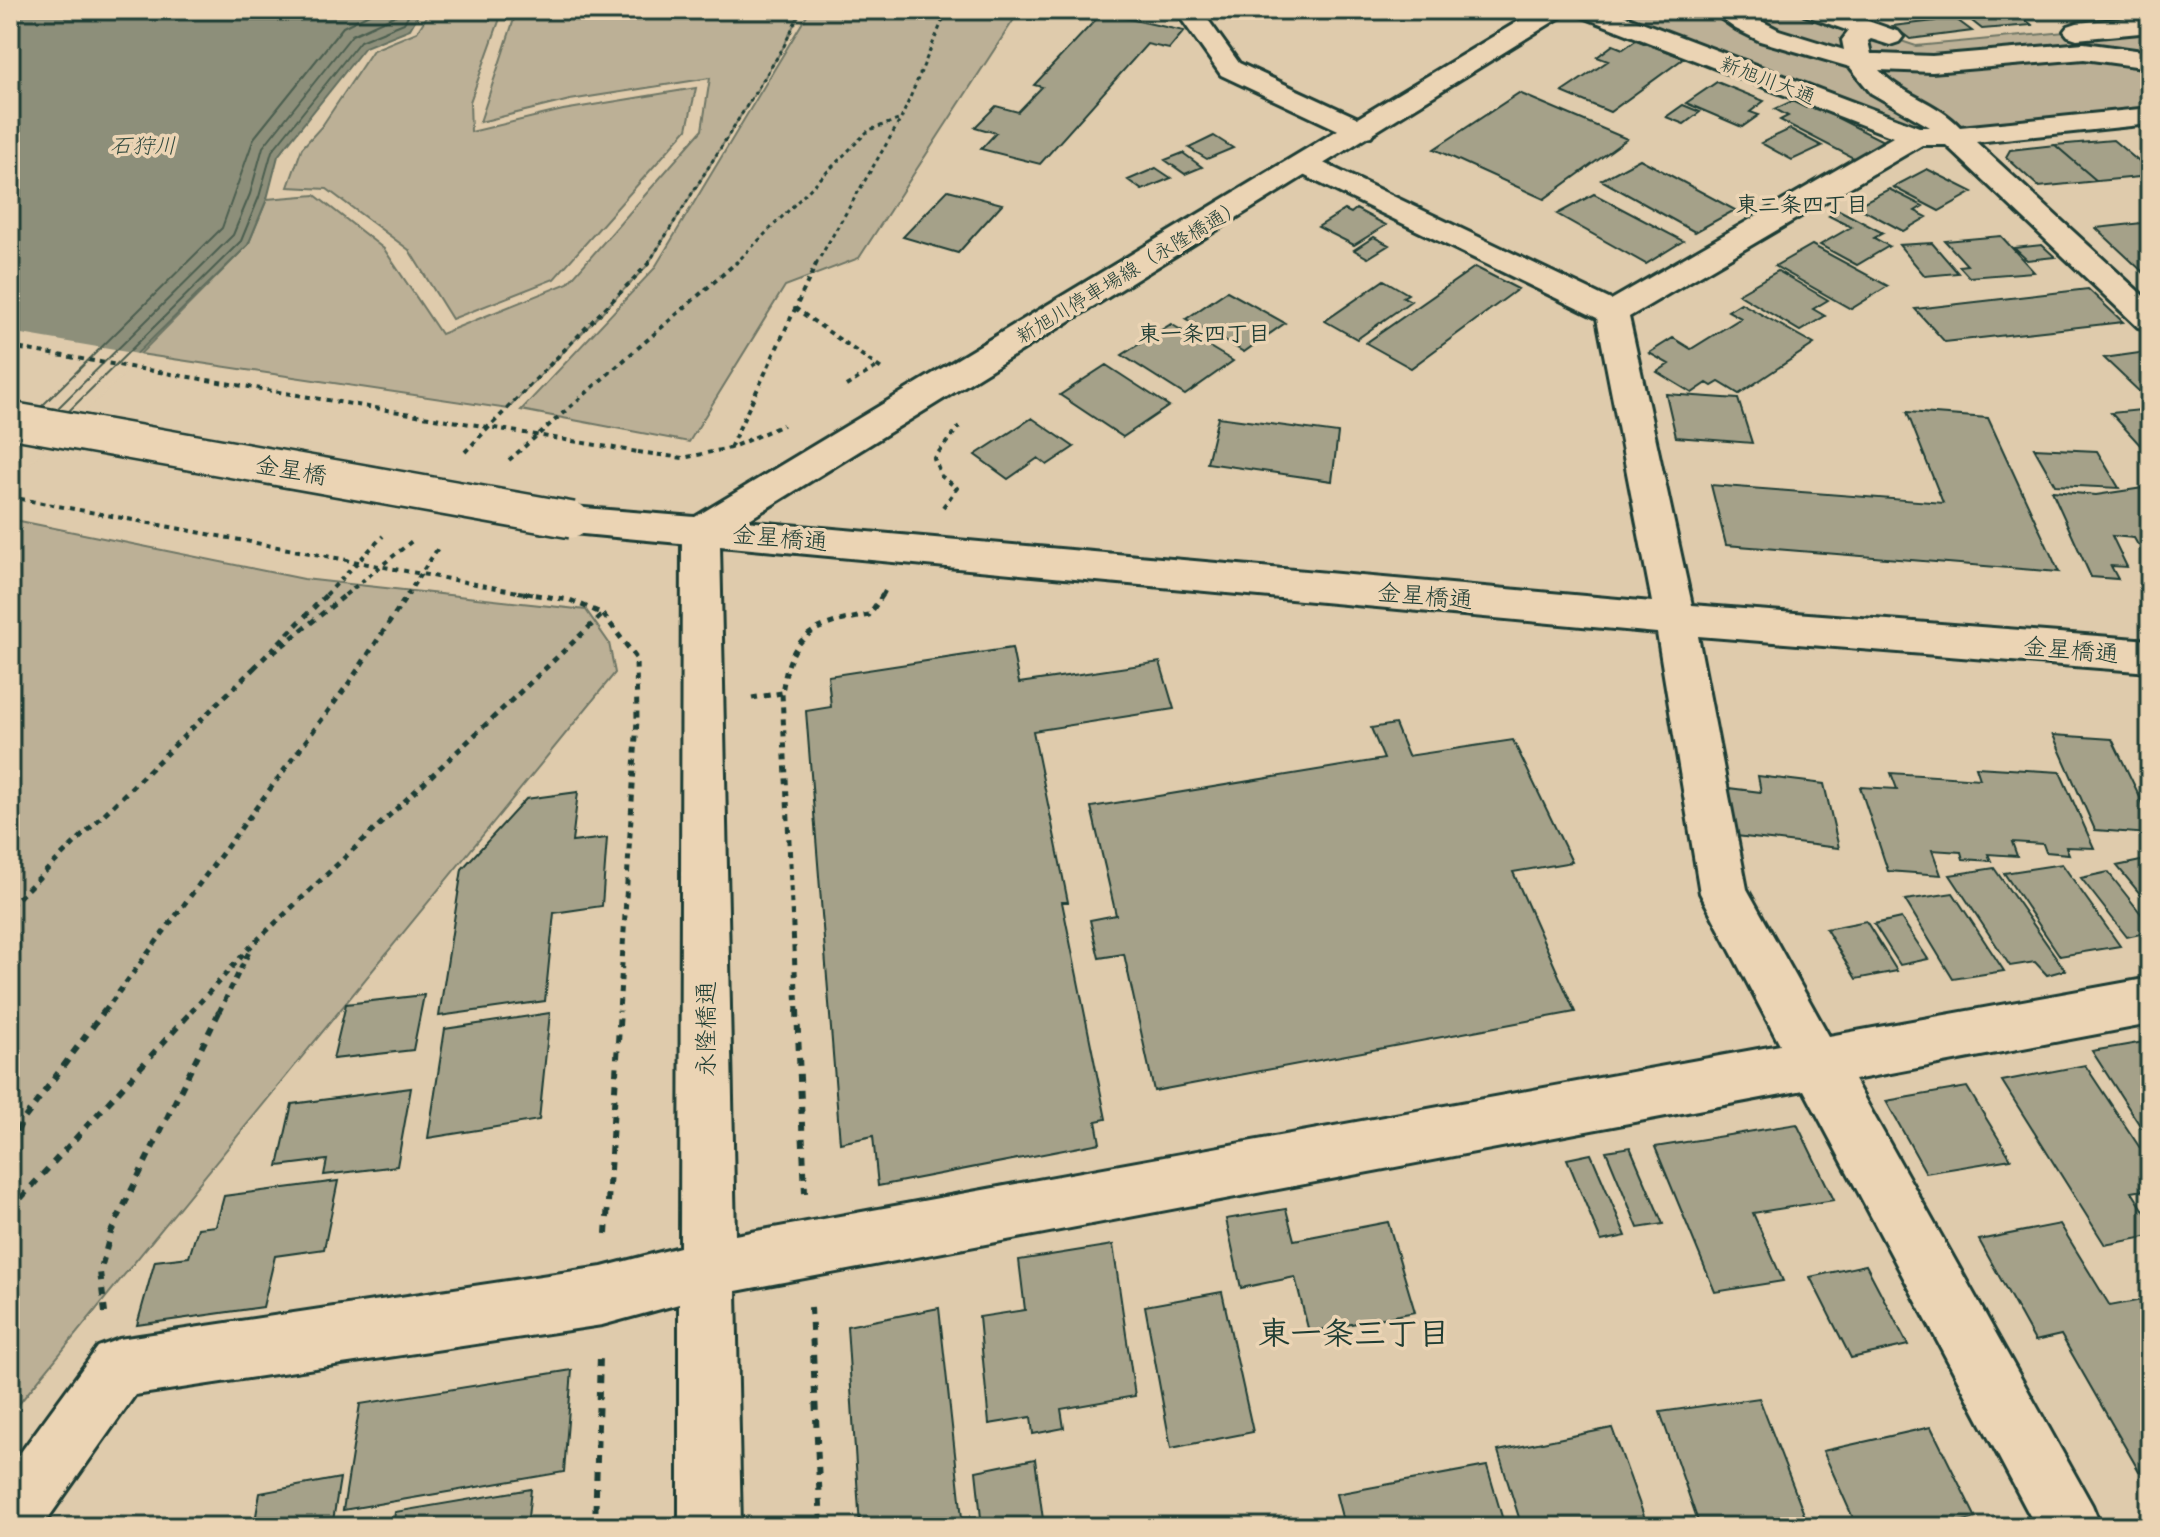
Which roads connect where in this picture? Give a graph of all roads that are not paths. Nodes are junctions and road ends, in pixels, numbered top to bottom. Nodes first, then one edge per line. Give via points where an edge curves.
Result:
1 (1188, 10) edge
2 (1587, 10) edge
3 (1722, 10) edge
4 (1813, 10) edge
5 (1548, 11) edge
6 (2150, 24) edge
7 (1866, 29) junction
8 (1858, 60) junction
9 (2150, 60) edge
10 (2150, 116) edge
11 (1361, 130) junction
12 (1916, 136) junction
13 (1953, 136) junction
14 (1305, 165) junction
15 (1612, 313) junction
16 (2150, 320) edge
17 (10, 420) edge
18 (701, 531) junction
19 (1675, 619) junction
20 (2150, 656) edge
21 (2150, 1001) edge
22 (1815, 1064) junction
23 (707, 1268) junction
24 (10, 1519) edge
25 (710, 1527) edge
26 (2070, 1527) edge

1 - 11 street via 1230,69
2 - 12 street, 新旭川大通
3 - 8 street, 新旭川大通 via 1744,25 1797,45
4 - 7 street
5 - 11 street, 新旭川停車場線（永隆橋通）
6 - 7 street via 1916,46
7 - 8 street via 1855,40
8 - 9 street, 新旭川大通 via 1928,64 2085,51
8 - 13 street via 1864,74 1885,91 1925,110
10 - 13 street, 新旭川大通
11 - 14 street, 新旭川停車場線（永隆橋通）
12 - 13 street, 新旭川大通
12 - 15 street
13 - 16 street
14 - 15 street
14 - 18 street, 新旭川停車場線（永隆橋通）
15 - 19 street
17 - 18 street, 金星橋, bridge via 572,520
18 - 19 street, 金星橋通
18 - 23 street, 永隆橋通
19 - 20 street, 金星橋通
19 - 22 street via 1724,893
21 - 22 street
22 - 23 street
22 - 26 street
23 - 24 street via 602,1296 119,1368
23 - 25 street, 永隆橋通

